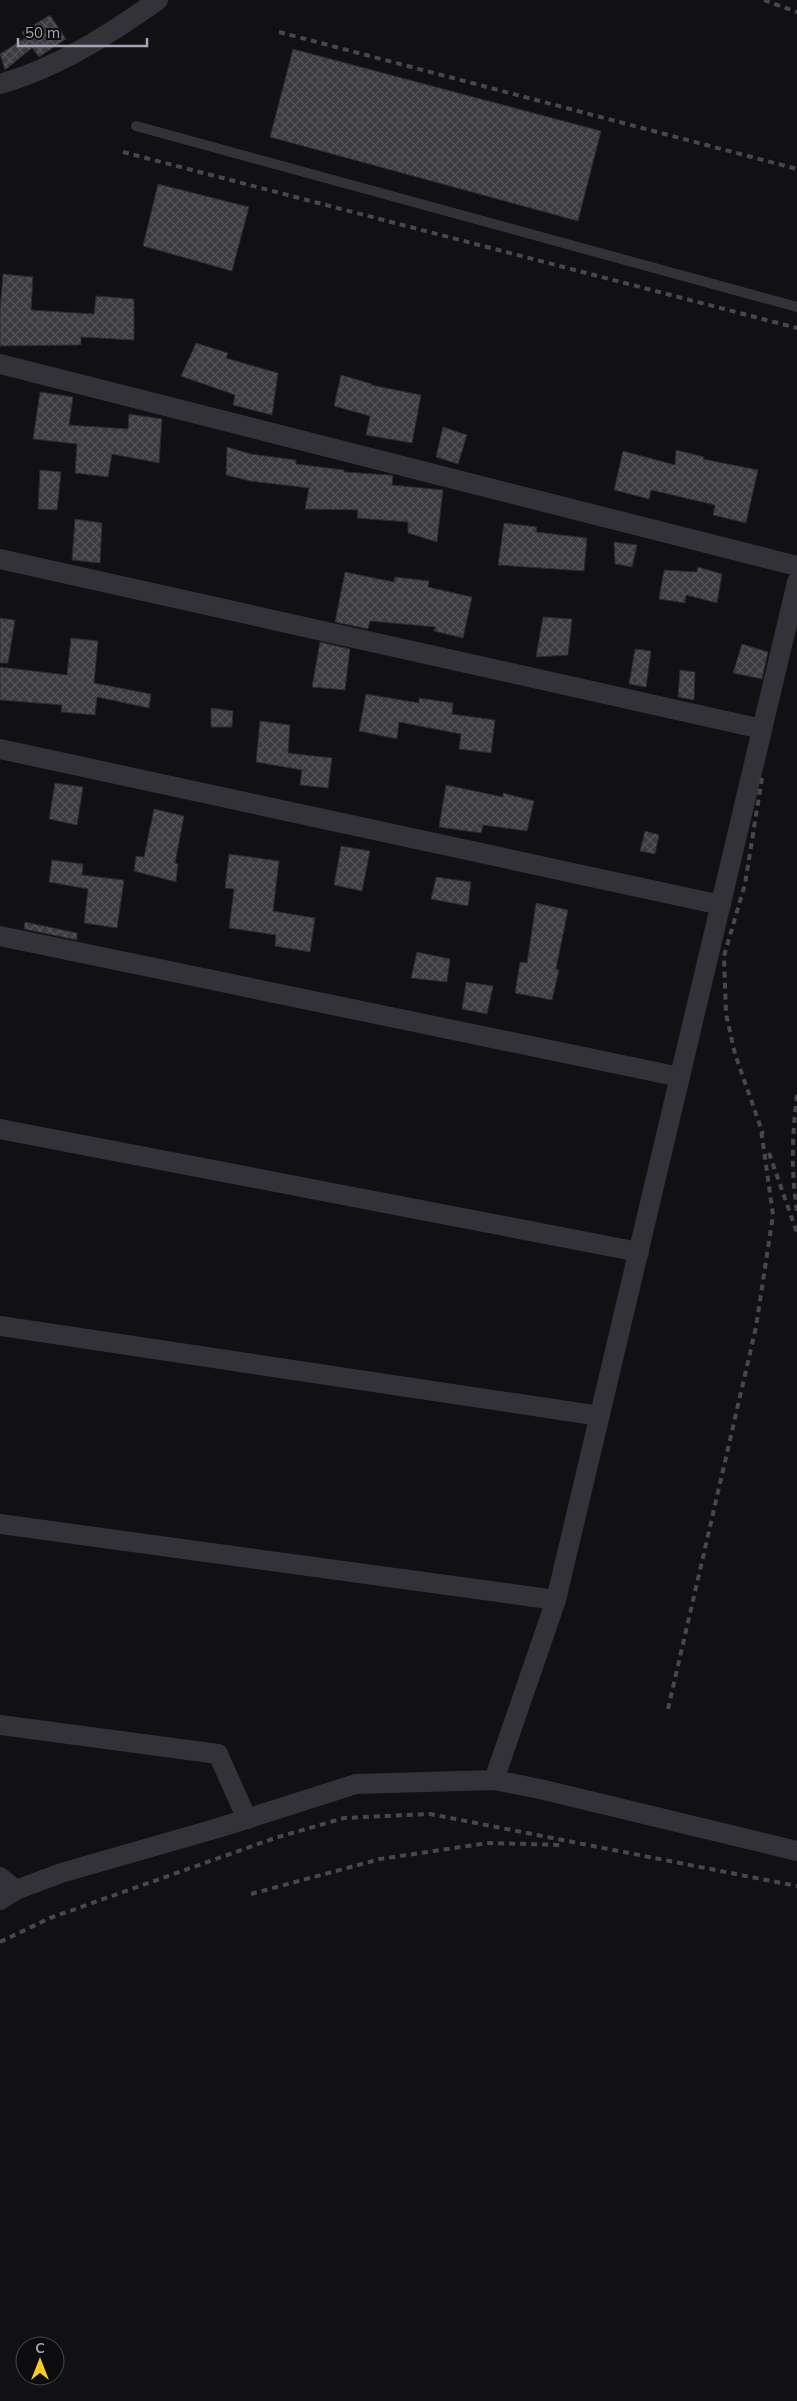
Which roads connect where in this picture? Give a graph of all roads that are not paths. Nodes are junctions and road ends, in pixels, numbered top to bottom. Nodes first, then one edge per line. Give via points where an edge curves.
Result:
1 (158, 0) edge
2 (0, 84) edge
3 (136, 126) dead end
4 (797, 307) edge
5 (0, 364) edge
6 (0, 559) edge
7 (797, 566) edge
8 (797, 582) edge
9 (762, 729) junction
10 (0, 749) edge
11 (721, 905) junction
12 (0, 936) edge
13 (680, 1077) junction
14 (0, 1129) edge
15 (638, 1252) junction
16 (0, 1326) edge
17 (600, 1416) junction
18 (0, 1524) edge
19 (556, 1600) junction
20 (0, 1725) edge
21 (494, 1780) junction
22 (247, 1819) junction
23 (797, 1851) edge
24 (0, 1877) edge
25 (8, 1895) edge

1 - 2 street via 75,52 23,78
3 - 4 lane
5 - 7 street
6 - 9 street
8 - 9 street
9 - 11 street
10 - 11 street
11 - 13 street
12 - 13 street
13 - 15 street
14 - 15 street
15 - 17 street
16 - 17 street
17 - 19 street
18 - 19 street
19 - 21 street
20 - 22 street via 218,1754
21 - 22 street via 356,1784
21 - 23 street via 540,1788
22 - 25 street via 61,1874
24 - 25 street

